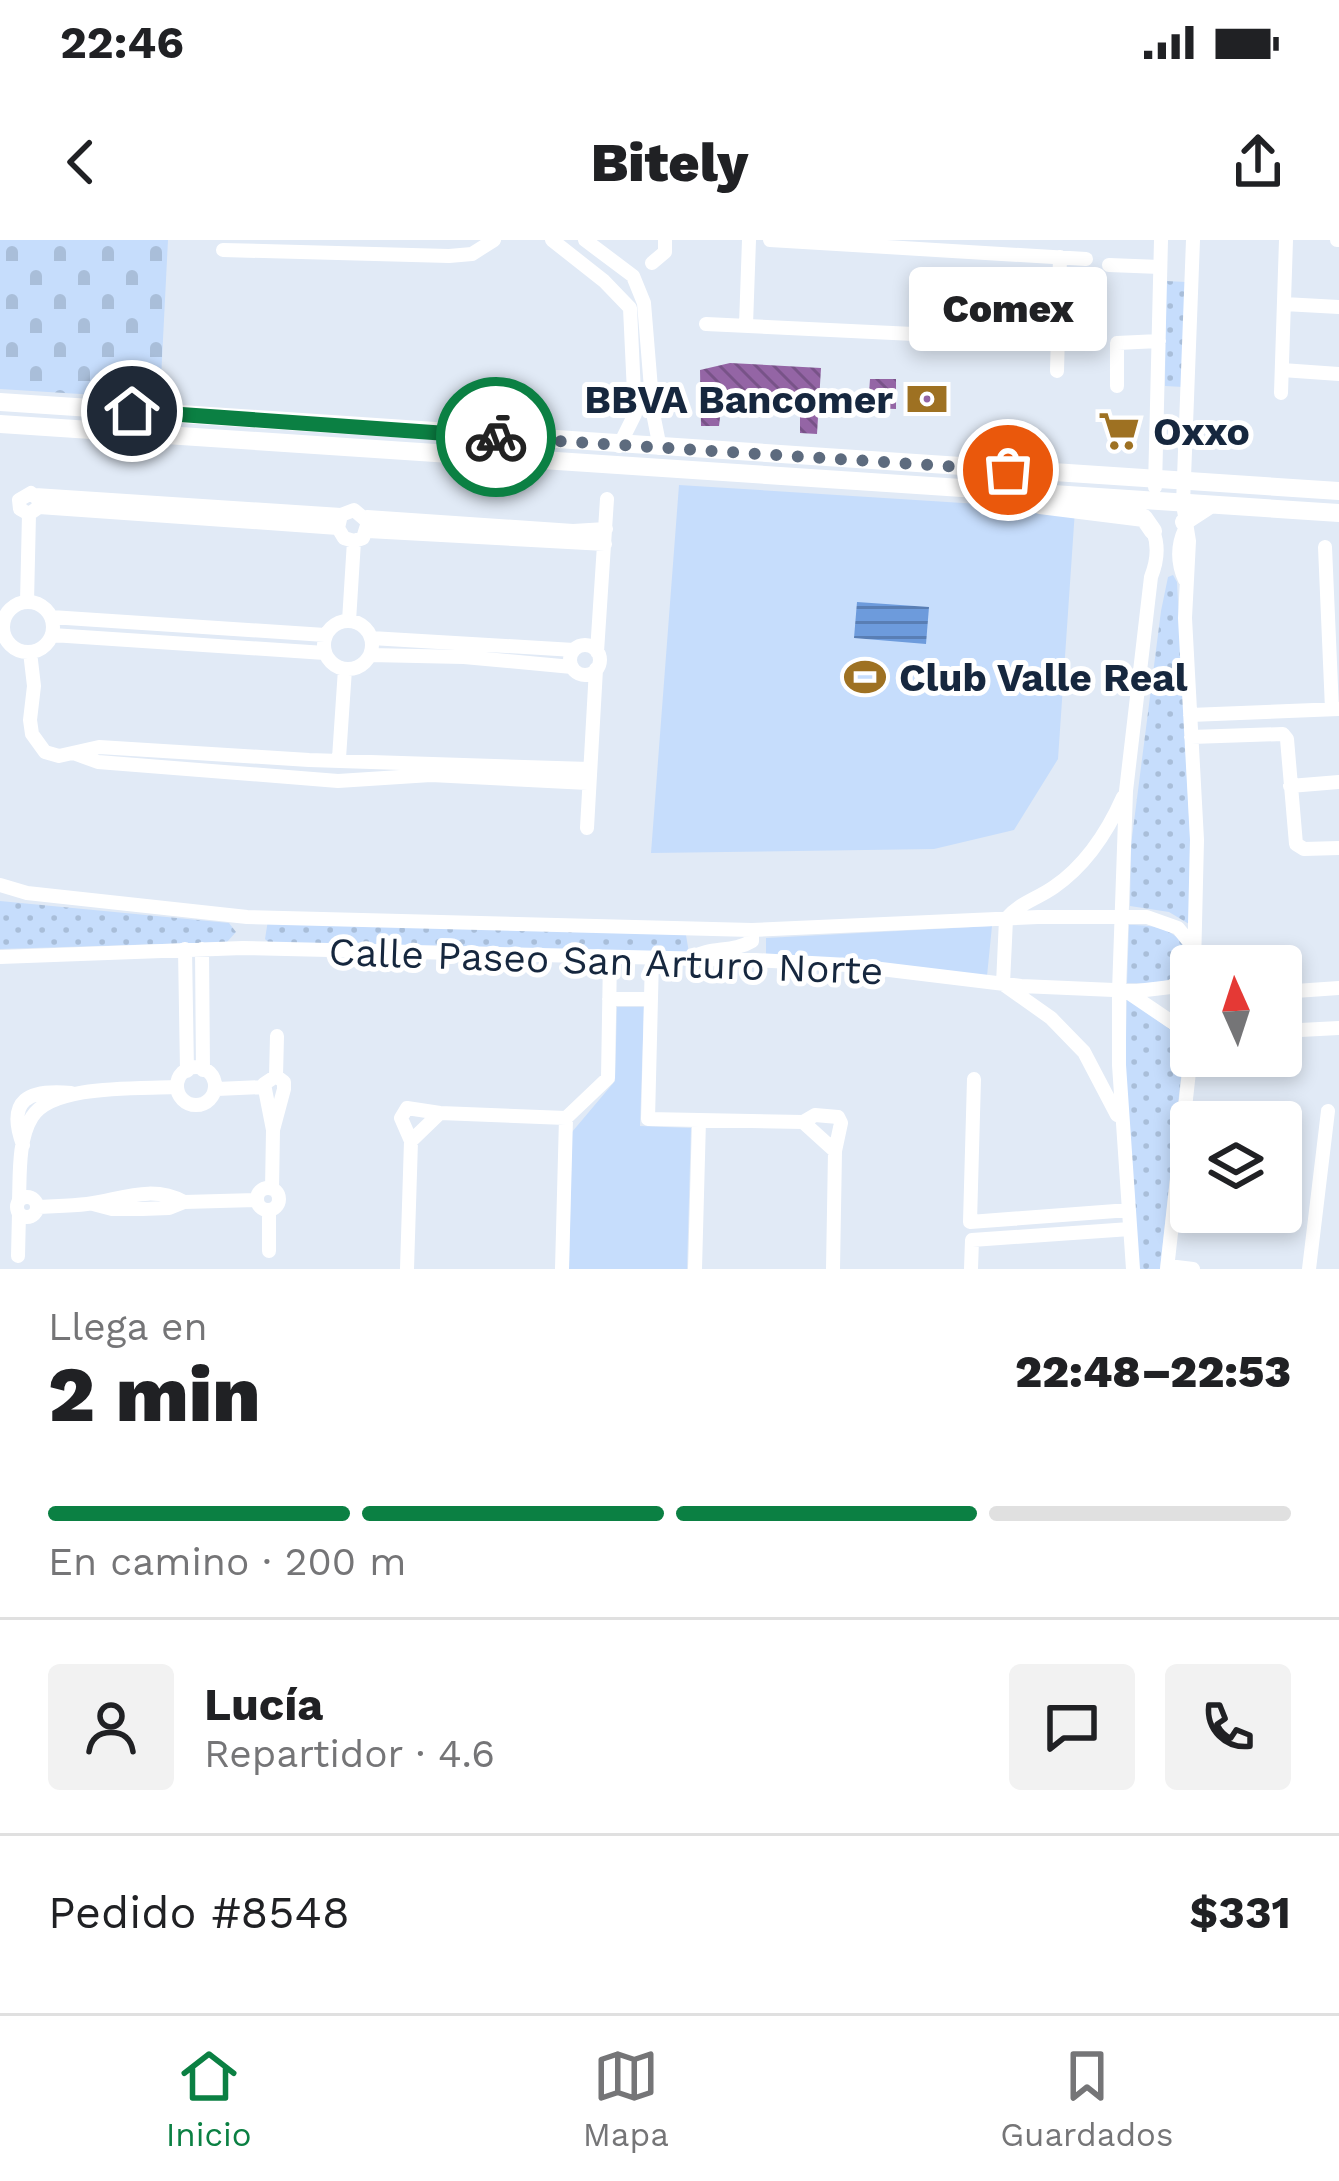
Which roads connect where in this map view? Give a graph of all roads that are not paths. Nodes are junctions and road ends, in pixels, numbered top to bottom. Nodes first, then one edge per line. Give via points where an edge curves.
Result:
1 (494, 240) edge
2 (552, 240) edge
3 (585, 240) edge
4 (665, 240) edge
5 (749, 240) edge
6 (770, 240) edge
7 (1161, 240) edge
8 (1193, 240) edge
9 (1286, 240) edge
10 (843, 242) edge
11 (244, 245) edge
12 (961, 245) edge
13 (223, 250) dead end
14 (1060, 257) junction
15 (1087, 259) dead end
16 (652, 263) dead end
17 (1108, 265) dead end
18 (1160, 271) junction
19 (1192, 277) junction
20 (1284, 304) junction
21 (1339, 308) edge
22 (706, 324) dead end
23 (746, 325) junction
24 (640, 329) junction
25 (1058, 341) junction
26 (1159, 341) junction
27 (1282, 370) junction
28 (1057, 371) dead end
29 (1339, 374) edge
30 (1117, 386) dead end
31 (1158, 390) junction
32 (1189, 391) junction
33 (1281, 393) dead end
34 (0, 402) edge
35 (0, 424) edge
36 (557, 442) junction
37 (619, 446) junction
38 (660, 448) junction
39 (482, 454) junction
40 (587, 462) junction
41 (1008, 470) junction
42 (1155, 479) junction
43 (1185, 481) junction
44 (963, 488) junction
45 (1339, 491) edge
46 (0, 496) edge
47 (607, 499) dead end
48 (1154, 502) junction
49 (34, 506) junction
50 (1335, 512) edge
51 (1184, 518) junction
52 (339, 522) junction
53 (367, 524) junction
54 (1153, 532) joint
55 (606, 536) junction
56 (355, 541) junction
57 (1325, 548) dead end
58 (1152, 574) junction
59 (1184, 575) junction
60 (27, 602) junction
61 (3, 617) edge
62 (51, 617) junction
63 (350, 621) junction
64 (186, 634) junction
65 (52, 635) junction
66 (326, 635) junction
67 (3, 637) edge
68 (371, 638) junction
69 (465, 650) junction
70 (574, 650) junction
71 (30, 652) junction
72 (597, 652) junction
73 (325, 653) junction
74 (370, 655) junction
75 (572, 667) junction
76 (345, 669) junction
77 (596, 669) junction
78 (1336, 709) edge
79 (1190, 715) junction
80 (1192, 736) junction
81 (183, 759) junction
82 (331, 759) junction
83 (357, 760) junction
84 (453, 770) junction
85 (589, 776) junction
86 (321, 778) junction
87 (356, 780) junction
88 (1339, 782) edge
89 (1290, 786) junction
90 (1126, 790) junction
91 (587, 828) dead end
92 (1339, 848) edge
93 (0, 888) edge
94 (1121, 916) junction
95 (300, 918) junction
96 (1006, 919) junction
97 (752, 930) junction
98 (1193, 945) edge
99 (1194, 945) edge
100 (243, 948) junction
101 (194, 949) junction
102 (610, 956) junction
103 (5, 958) edge
104 (652, 958) junction
105 (691, 958) junction
106 (1003, 984) junction
107 (1170, 987) edge
108 (1339, 988) edge
109 (1122, 991) junction
110 (1302, 991) edge
111 (609, 999) junction
112 (651, 999) junction
113 (1170, 1022) edge
114 (1339, 1028) edge
115 (1302, 1030) edge
116 (277, 1036) dead end
117 (195, 1071) junction
118 (1188, 1077) edge
119 (974, 1079) dead end
120 (270, 1082) junction
121 (174, 1087) junction
122 (217, 1089) junction
123 (1328, 1111) dead end
124 (440, 1113) junction
125 (566, 1118) junction
126 (699, 1120) junction
127 (802, 1122) junction
128 (1123, 1131) junction
129 (411, 1142) junction
130 (836, 1151) junction
131 (263, 1205) junction
132 (19, 1206) junction
133 (1129, 1210) junction
134 (1130, 1229) junction
135 (269, 1251) dead end
136 (18, 1256) dead end
137 (1167, 1267) edge
138 (407, 1269) edge
139 (562, 1269) edge
140 (695, 1269) edge
141 (833, 1269) edge
142 (971, 1269) edge
143 (1133, 1269) edge
144 (1192, 1269) edge
145 (1310, 1269) edge

1 - 11 street via 449,256
2 - 24 street via 604,281
3 - 24 street via 633,276 644,303
4 - 16 street
5 - 23 street
6 - 10 street
7 - 18 street
8 - 19 street
9 - 20 street
10 - 12 street
11 - 13 street
12 - 14 street
14 - 15 street
14 - 25 street
17 - 18 street
18 - 19 street
18 - 26 street
19 - 32 street
20 - 21 street
20 - 27 street
22 - 23 street
23 - 25 street
24 - 37 street via 635,413
24 - 38 street
25 - 28 street
26 - 30 street via 1118,343
26 - 31 street
27 - 29 street
27 - 33 street
31 - 32 street
31 - 42 street
32 - 43 street
34 - 36 main road
35 - 39 main road
36 - 37 main road
36 - 39 main road via 489,442
37 - 38 main road
38 - 40 main road via 649,461
38 - 41 main road
39 - 40 main road
40 - 44 main road
41 - 42 main road
41 - 44 main road via 958,474
42 - 43 main road
42 - 48 street
43 - 45 main road
43 - 51 street
44 - 48 main road
44 - 54 main road via 995,500 1144,518
46 - 49 street via 26,494
47 - 55 street
48 - 51 main road
49 - 52 street
49 - 60 street
50 - 51 main road via 1210,505
51 - 59 street
52 - 53 street via 354,510
52 - 56 street via 344,538
53 - 55 street
53 - 56 street
54 - 58 street
55 - 72 street
56 - 63 street
57 - 78 street
58 - 59 street
58 - 90 street
59 - 79 street
60 - 61 street
60 - 62 street
61 - 67 street
62 - 64 street
62 - 65 street
63 - 66 street
63 - 68 street
64 - 65 street
64 - 66 street
64 - 73 street
65 - 71 street
66 - 73 street
67 - 71 street
68 - 69 street
68 - 74 street
69 - 70 street
69 - 74 street
69 - 75 street
70 - 72 street via 586,645
70 - 75 street
71 - 81 street via 32,734 45,752 99,747
72 - 77 street
73 - 76 street
74 - 76 street
75 - 77 street
76 - 82 street
77 - 85 street
78 - 79 street
79 - 80 street
80 - 89 street via 1283,734
80 - 99 street
81 - 82 street
81 - 86 street
82 - 83 street
82 - 86 street via 318,768
83 - 84 street
83 - 87 street
84 - 85 street
84 - 87 street
85 - 91 street
86 - 87 street
88 - 89 street
89 - 92 street via 1296,844
90 - 94 street
90 - 96 street via 1083,861
93 - 95 street, Calle Paseo San Arturo Norte
94 - 96 street, Calle Paseo San Arturo Norte
94 - 98 street, Calle Paseo San Arturo Norte via 1164,921
94 - 109 street
95 - 97 street, Calle Paseo San Arturo Norte
95 - 100 street via 251,923 241,932
96 - 97 street, Calle Paseo San Arturo Norte
96 - 106 street
97 - 105 street via 746,946
100 - 101 street, Calle Paseo San Arturo Norte
100 - 102 street, Calle Paseo San Arturo Norte
101 - 103 street, Calle Paseo San Arturo Norte
101 - 117 street
102 - 104 street, Calle Paseo San Arturo Norte
102 - 111 street
104 - 105 street, Calle Paseo San Arturo Norte
104 - 112 street
105 - 106 street, Calle Paseo San Arturo Norte via 848,965
106 - 109 street, Calle Paseo San Arturo Norte
106 - 128 street via 1084,1052
107 - 109 street, Calle Paseo San Arturo Norte
108 - 110 street
109 - 113 street
109 - 128 street
111 - 112 street
111 - 125 street via 608,1078
112 - 126 street via 648,1118
114 - 115 street
116 - 120 street
117 - 121 street via 178,1076
117 - 122 street via 214,1076
118 - 137 street
119 - 133 street via 970,1222
120 - 122 street
120 - 131 street via 284,1082 284,1089 273,1130 272,1189 263,1189
121 - 122 street via 182,1100 197,1103
121 - 132 street via 44,1091 26,1099 16,1116
123 - 145 street
124 - 125 street
124 - 129 street
124 - 129 street via 407,1108 401,1118
125 - 139 street
126 - 127 street
126 - 140 street
127 - 130 street
127 - 130 street via 838,1117
128 - 133 street
129 - 138 street
130 - 141 street
131 - 132 street via 141,1194 37,1207 28,1216
131 - 135 street
132 - 136 street
133 - 134 street
134 - 142 street via 972,1240
134 - 143 street
137 - 144 street

